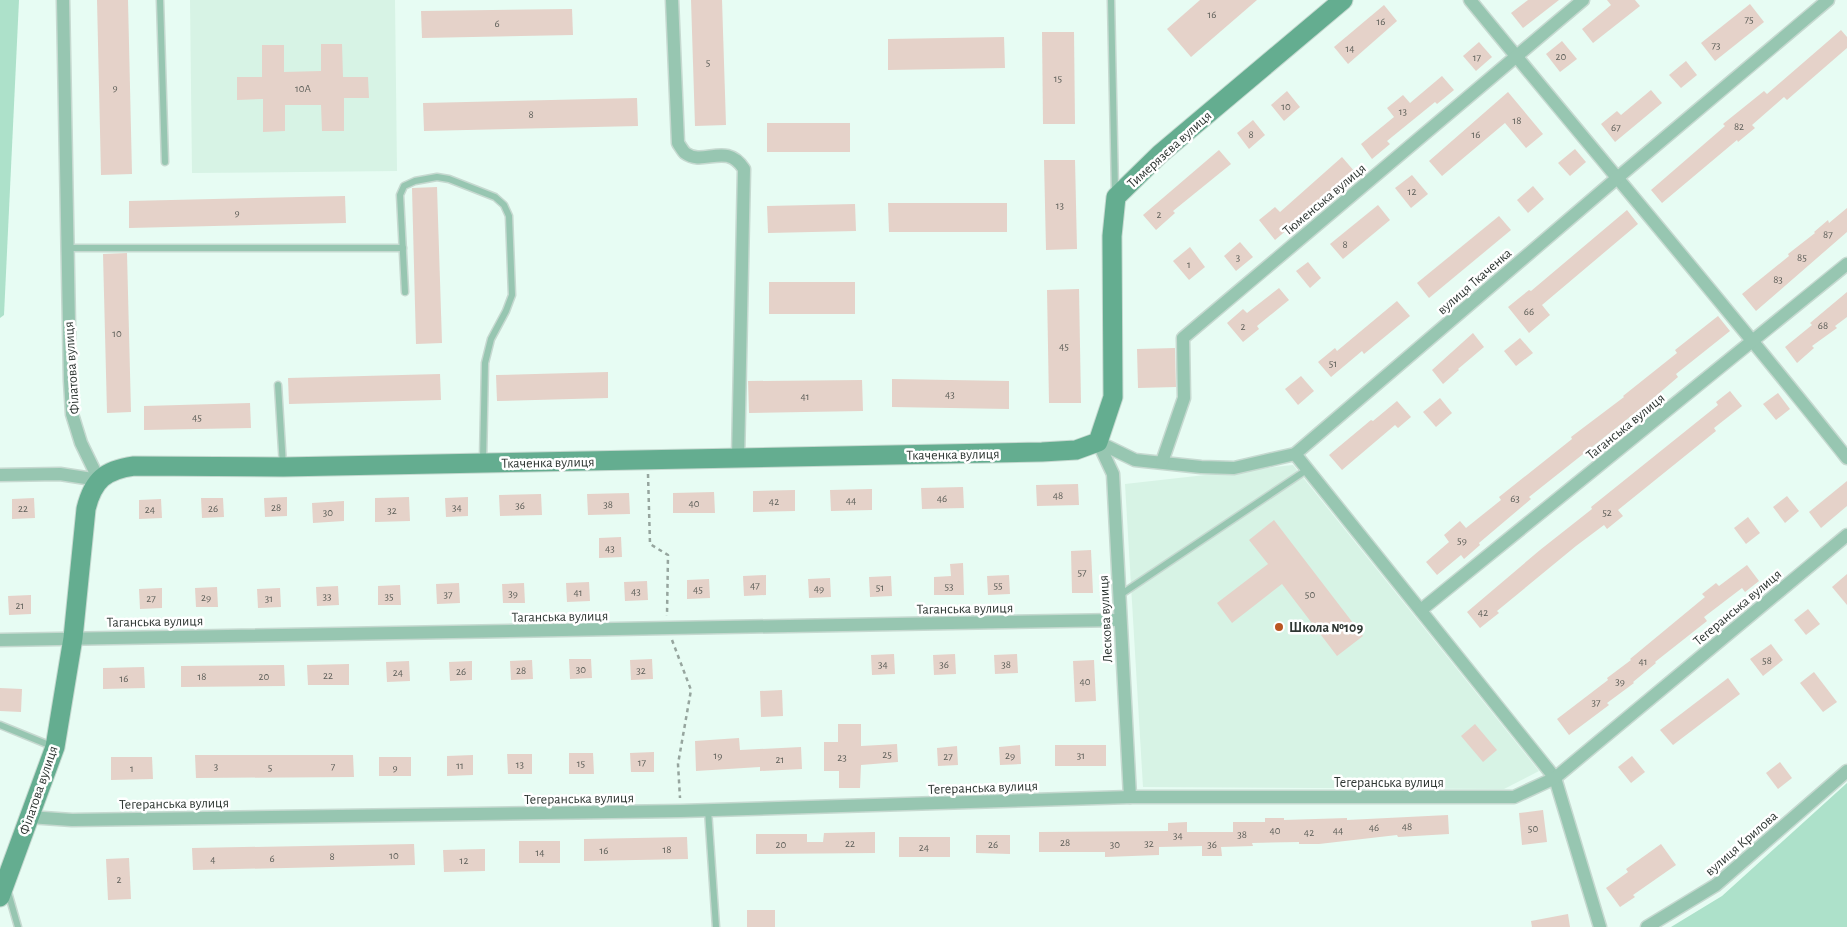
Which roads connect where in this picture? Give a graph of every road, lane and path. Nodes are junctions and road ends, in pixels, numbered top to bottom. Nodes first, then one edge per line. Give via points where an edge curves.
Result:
1 (63, 0) edge
2 (160, 0) edge
3 (672, 0) edge
4 (1111, 0) edge
5 (1343, 0) edge
6 (1470, 0) edge
7 (1582, 0) edge
8 (1828, 0) edge
9 (1516, 56) junction
10 (165, 162) dead end
11 (1616, 179) junction
12 (1116, 197) junction
13 (66, 248) junction
14 (403, 248) junction
15 (1847, 264) edge
16 (405, 292) dead end
17 (1754, 341) junction
18 (278, 385) dead end
19 (1098, 442) junction
20 (1295, 454) junction
21 (1847, 458) edge
22 (738, 459) junction
23 (648, 460) junction
24 (1162, 462) junction
25 (483, 463) junction
26 (283, 467) junction
27 (1308, 469) junction
28 (0, 475) edge
29 (99, 480) junction
30 (1847, 535) edge
31 (1119, 596) junction
32 (1421, 610) junction
33 (1120, 620) junction
34 (667, 629) junction
35 (73, 638) junction
36 (0, 640) edge
37 (0, 725) edge
38 (55, 747) junction
39 (1847, 771) edge
40 (1555, 778) junction
41 (1130, 797) junction
42 (708, 810) junction
43 (681, 811) junction
44 (29, 817) junction
45 (2, 890) edge
46 (18, 927) edge
47 (716, 927) edge
48 (1600, 927) edge
49 (1647, 927) edge

1 - 13 street, Філатова вулиця
2 - 10 lane
3 - 22 street via 678,143 685,153 728,156 738,160 744,169
4 - 12 lane
5 - 12 street, Тимерязєва вулиця via 1160,154
6 - 9 street
7 - 9 street, Тюменська вулиця
8 - 11 street, вулиця Ткаченка
9 - 11 street
9 - 24 street, Тюменська вулиця via 1183,338 1184,398
11 - 17 street
11 - 20 street, вулиця Ткаченка
12 - 19 street, Тимерязєва вулиця via 1112,236 1113,397
13 - 14 lane
13 - 29 street, Філатова вулиця via 72,414 80,443
14 - 16 lane
14 - 25 lane via 400,195 404,186 415,181 438,177 449,179 494,197 504,205 509,216 512,296 491,338 485,363
15 - 17 street, Таганська вулиця
17 - 21 street
17 - 32 street, Таганська вулиця
18 - 26 lane
19 - 22 street, Ткаченка вулиця via 1076,450 1042,452
19 - 24 street, вулиця Ткаченка via 1135,460
19 - 31 street, Лескова вулиця via 1113,474
20 - 24 street, вулиця Ткаченка via 1234,468
20 - 27 street
22 - 23 street, Ткаченка вулиця
23 - 25 street, Ткаченка вулиця
23 - 34 path via 650,544 668,554
25 - 26 street, Ткаченка вулиця
26 - 29 street, Ткаченка вулиця via 134,466 117,468
27 - 31 lane
27 - 32 street
28 - 29 street via 60,474
29 - 35 street, Філатова вулиця via 90,492 86,509
30 - 40 street, Тегеранська вулиця
31 - 33 street, Лескова вулиця
32 - 40 street
33 - 34 street, Таганська вулиця
33 - 41 street, Лескова вулиця
34 - 35 street, Таганська вулиця
34 - 43 path via 691,690 678,764
35 - 36 street, Таганська вулиця
35 - 38 street, Філатова вулиця
37 - 38 lane
38 - 44 street, Філатова вулиця
39 - 49 street, вулиця Крилова via 1716,886
40 - 41 street, Тегеранська вулиця via 1514,797
40 - 48 street
41 - 42 street, Тегеранська вулиця
42 - 43 street, Тегеранська вулиця
42 - 47 lane
43 - 44 street, Тегеранська вулиця via 72,820
44 - 45 street, Філатова вулиця
45 - 46 lane

